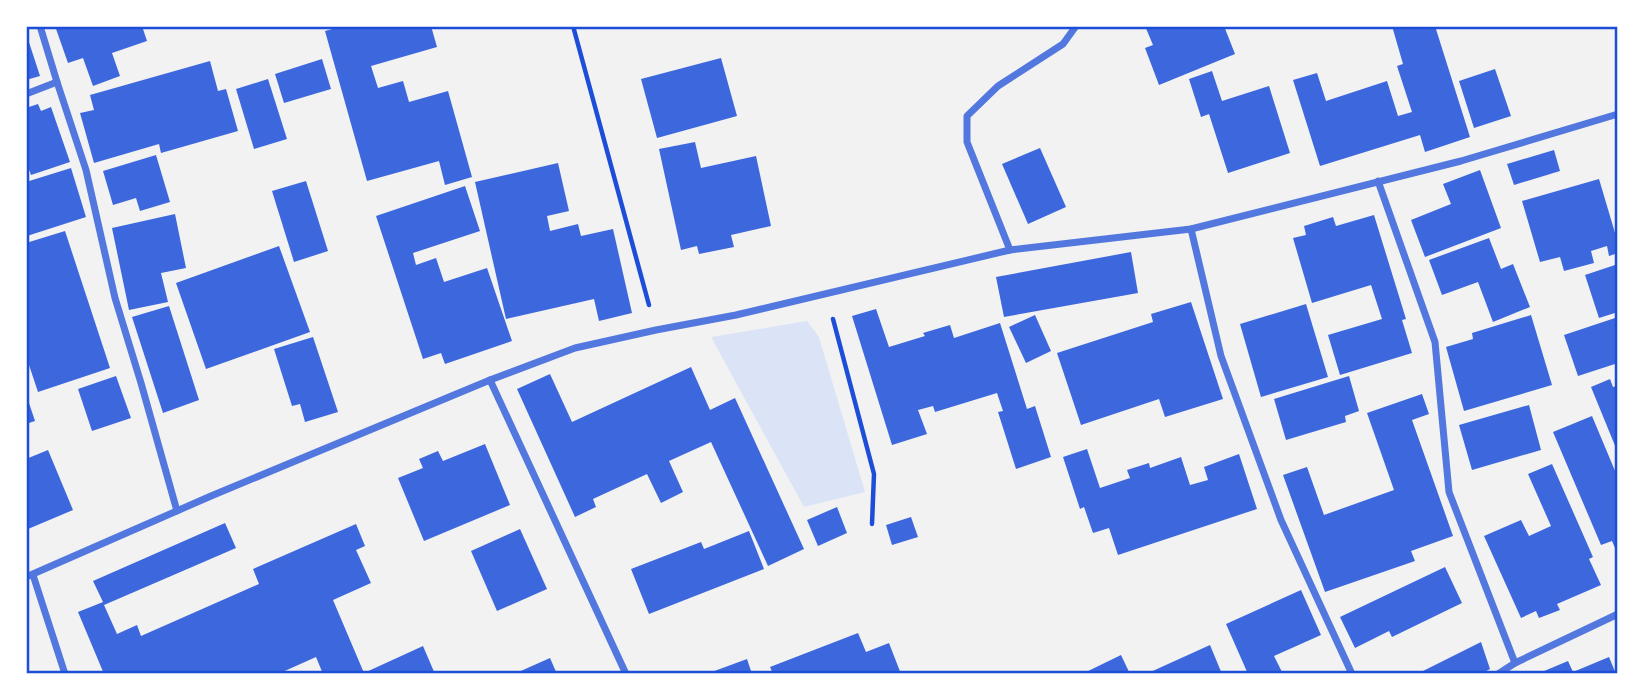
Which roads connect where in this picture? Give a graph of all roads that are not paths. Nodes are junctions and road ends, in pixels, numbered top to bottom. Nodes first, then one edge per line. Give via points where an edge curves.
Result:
1 (40, 26) edge
2 (1076, 26) edge
3 (57, 82) junction
4 (26, 94) edge
5 (1618, 114) edge
6 (1378, 181) junction
7 (1191, 229) junction
8 (1010, 250) junction
9 (490, 380) junction
10 (177, 511) junction
11 (30, 576) edge
12 (1618, 614) edge
13 (1515, 663) junction
14 (65, 674) edge
15 (626, 674) edge
16 (1352, 674) edge
17 (1498, 674) edge

1 - 3 street
2 - 8 street via 1063,44 998,86 967,116 967,142
3 - 4 street
3 - 10 street via 86,170 115,298
5 - 6 street
6 - 7 street
6 - 13 street via 1435,342 1449,492
7 - 8 street
7 - 16 street via 1221,356 1281,520
8 - 9 street via 575,348
9 - 10 street
9 - 15 street
10 - 11 street
11 - 14 street
12 - 13 street
13 - 17 street

